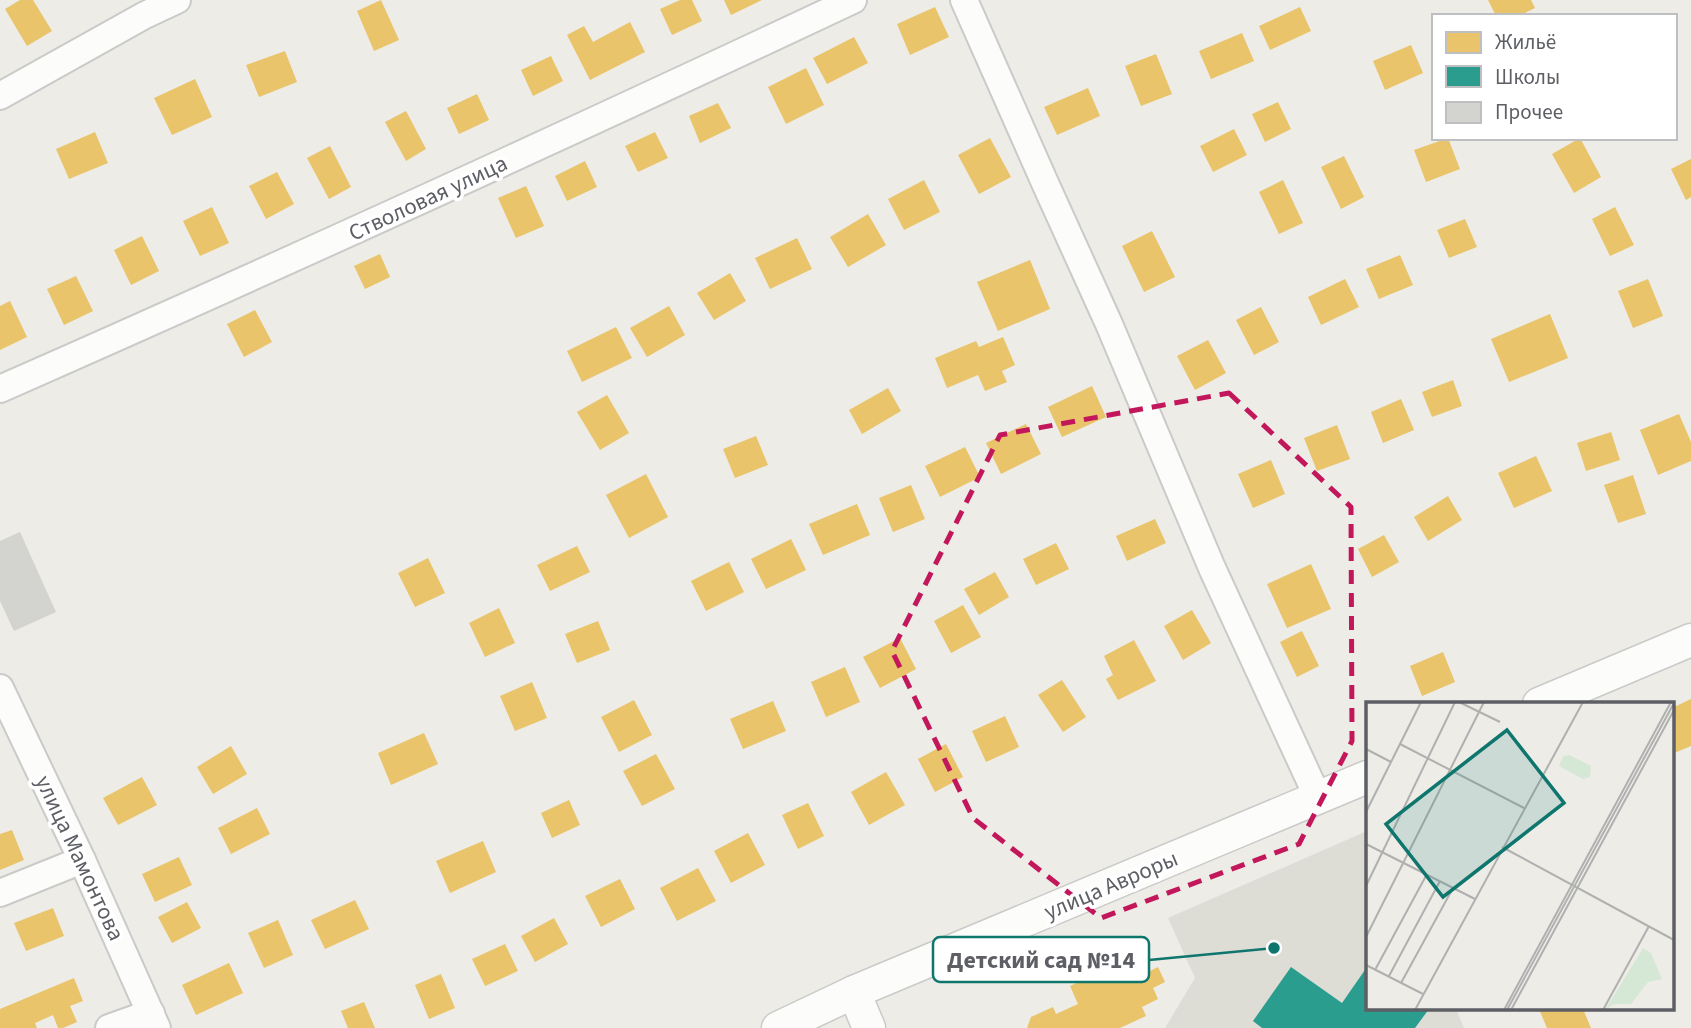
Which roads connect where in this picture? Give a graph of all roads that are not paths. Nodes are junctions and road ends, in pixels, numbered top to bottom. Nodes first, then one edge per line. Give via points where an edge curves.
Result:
1 (177, 0) edge
2 (853, 0) edge
3 (964, 0) edge
4 (0, 96) edge
5 (0, 389) edge
6 (1691, 639) edge
7 (0, 688) edge
8 (1544, 702) edge
9 (6, 718) edge
10 (1366, 777) edge
11 (1318, 798) junction
12 (82, 860) junction
13 (0, 892) edge
14 (854, 992) junction
15 (154, 1020) edge
16 (109, 1028) edge
17 (778, 1028) edge
18 (869, 1028) edge

1 - 4 street
2 - 5 street, Стволовая улица
3 - 11 street via 1212,568
6 - 8 street
7 - 9 street, улица Мамонтова
9 - 12 street, улица Мамонтова
10 - 11 street, улица Авроры
11 - 14 street, улица Авроры
12 - 13 street
12 - 15 street, улица Мамонтова
14 - 17 street, улица Авроры
14 - 18 street
15 - 16 street

